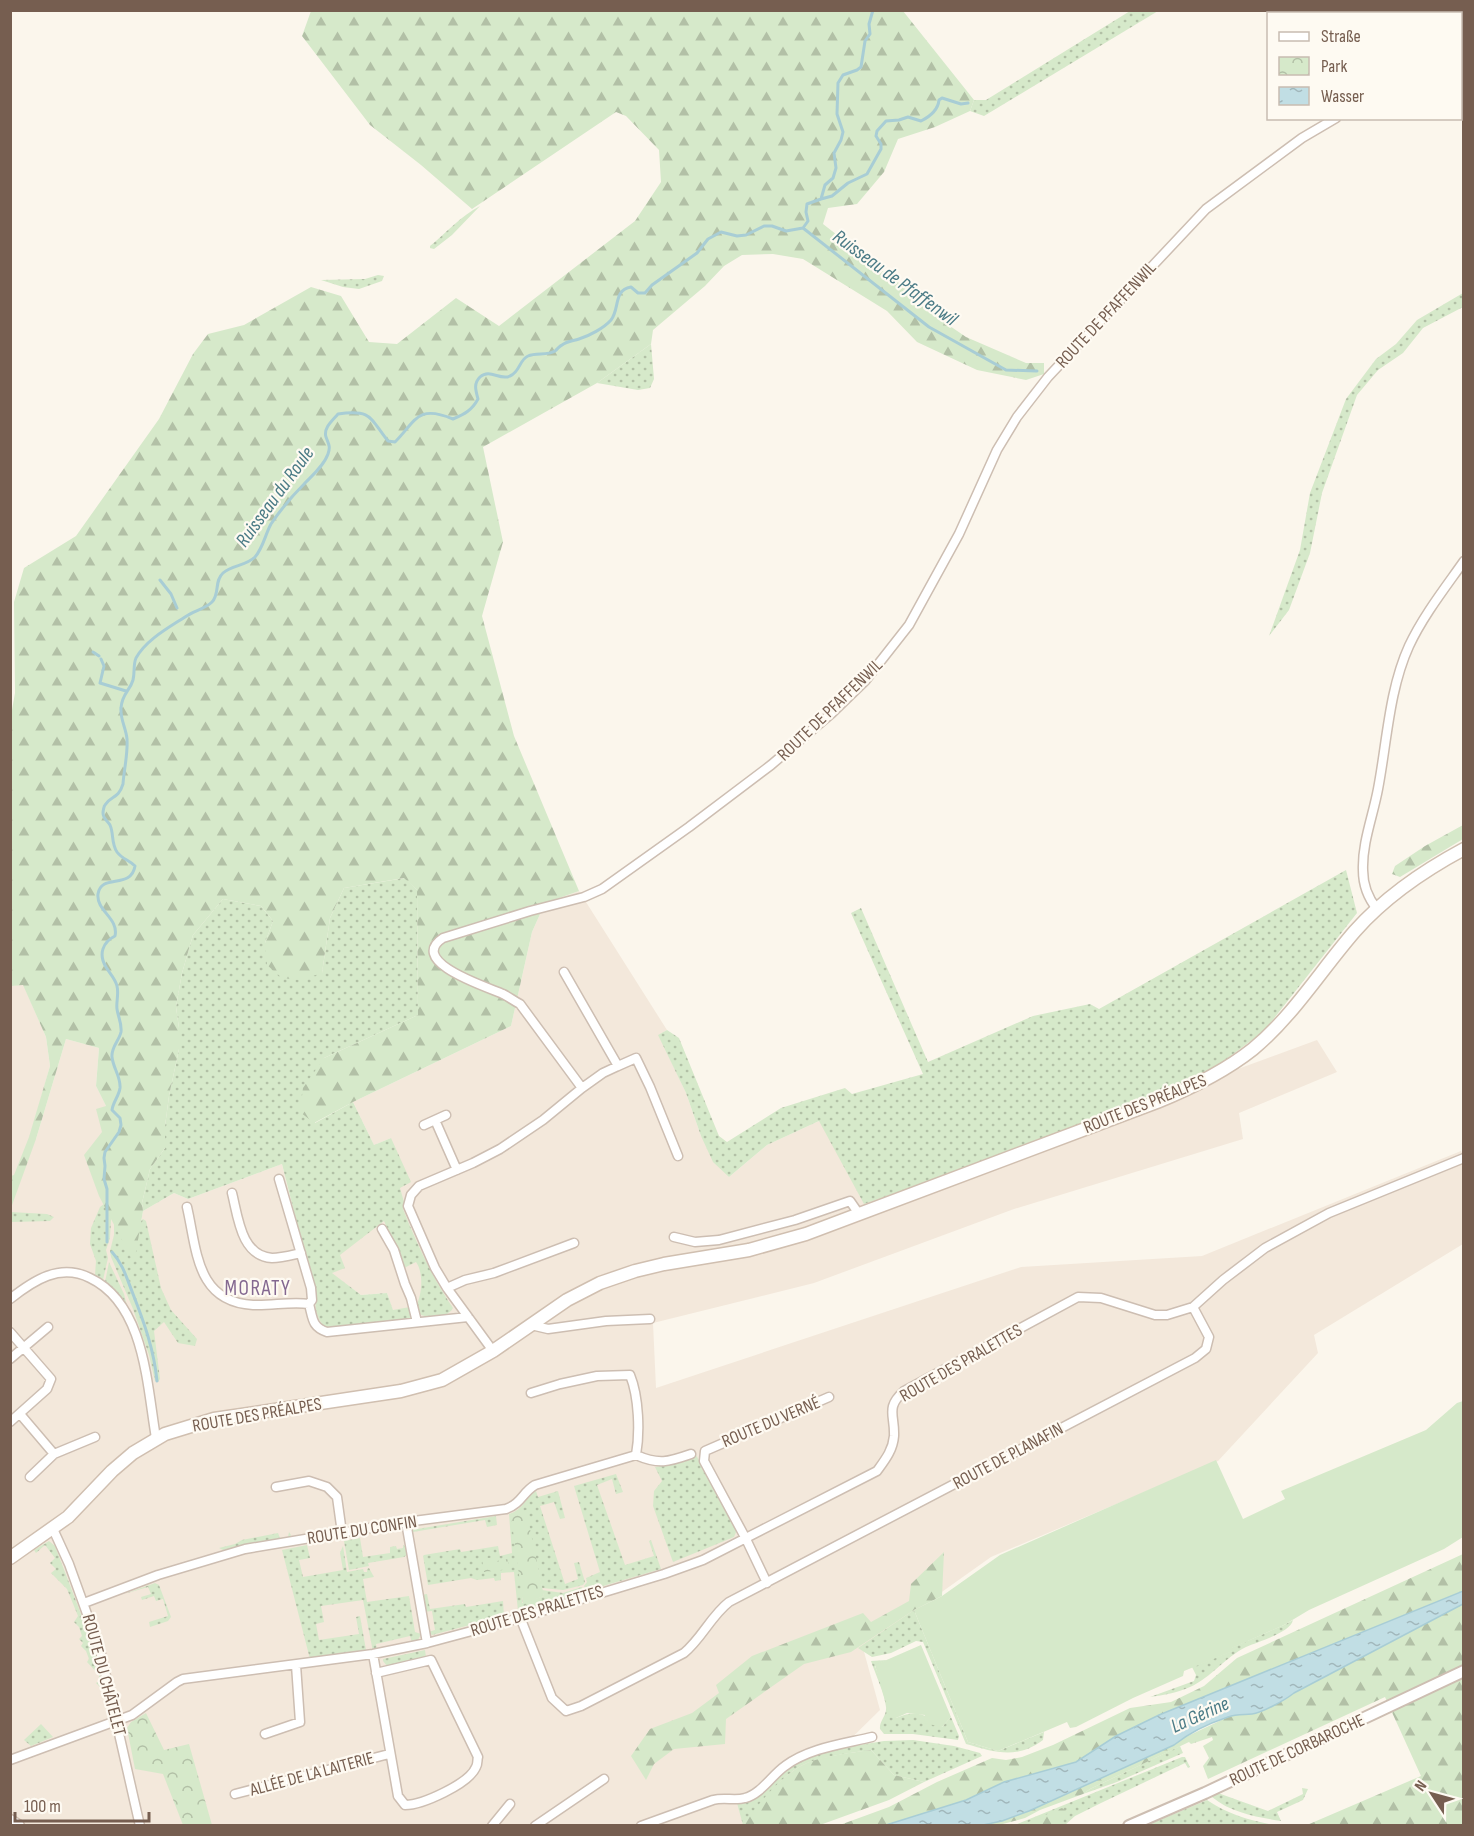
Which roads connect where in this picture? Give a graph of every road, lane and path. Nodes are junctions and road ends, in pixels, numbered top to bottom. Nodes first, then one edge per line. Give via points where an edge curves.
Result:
1 (1333, 120) edge
2 (1464, 561) edge
3 (1464, 849) edge
4 (1377, 909) junction
5 (564, 972) dead end
6 (618, 1066) junction
7 (582, 1088) junction
8 (446, 1115) dead end
9 (435, 1120) junction
10 (424, 1125) dead end
11 (678, 1156) dead end
12 (1464, 1158) edge
13 (457, 1170) junction
14 (279, 1179) dead end
15 (232, 1193) dead end
16 (187, 1207) dead end
17 (859, 1214) junction
18 (382, 1228) dead end
19 (674, 1238) dead end
20 (573, 1243) dead end
21 (301, 1253) junction
22 (447, 1288) junction
23 (10, 1299) edge
24 (309, 1304) junction
25 (1193, 1307) junction
26 (468, 1317) junction
27 (650, 1319) dead end
28 (417, 1322) junction
29 (531, 1325) junction
30 (48, 1327) dead end
31 (10, 1332) edge
32 (24, 1347) junction
33 (493, 1351) junction
34 (10, 1359) edge
35 (531, 1393) dead end
36 (829, 1397) dead end
37 (20, 1414) junction
38 (10, 1422) edge
39 (95, 1437) dead end
40 (156, 1438) junction
41 (54, 1454) junction
42 (691, 1454) dead end
43 (636, 1455) junction
44 (30, 1477) dead end
45 (276, 1487) dead end
46 (406, 1522) junction
47 (53, 1529) junction
48 (342, 1533) junction
49 (746, 1539) junction
50 (10, 1558) edge
51 (767, 1583) junction
52 (84, 1603) junction
53 (520, 1617) junction
54 (428, 1643) junction
55 (373, 1654) junction
56 (296, 1665) junction
57 (1464, 1671) edge
58 (376, 1673) junction
59 (117, 1720) junction
60 (266, 1734) dead end
61 (872, 1737) dead end
62 (389, 1754) junction
63 (10, 1760) edge
64 (604, 1779) dead end
65 (235, 1794) dead end
66 (510, 1804) dead end
67 (10, 1821) edge
68 (18, 1826) edge
69 (140, 1826) edge
70 (492, 1826) edge
71 (535, 1826) edge
72 (641, 1826) edge
73 (1129, 1826) edge

1 - 7 street, ROUTE DE PFAFFENWIL via 1302,138 1201,215 1047,377 997,450 959,534 909,625 866,681 832,713 771,765 602,889 438,941 434,953 450,971 520,1004
2 - 4 street via 1413,639 1397,684 1363,860 1364,882
3 - 4 main road, ROUTE DES PRÉALPES via 1412,879
4 - 17 main road, ROUTE DES PRÉALPES via 1286,1017 1245,1055 1210,1078 1157,1102
5 - 6 street
6 - 7 street
6 - 11 street via 636,1058
7 - 13 street via 509,1143
8 - 9 street
9 - 10 street
9 - 13 street
12 - 25 street, ROUTE DES PRALETTES via 1329,1214 1265,1248
13 - 22 street via 419,1186 408,1206
14 - 21 street
15 - 21 street via 243,1233 257,1254 272,1258
16 - 24 street via 202,1274 222,1297 239,1304
17 - 19 street via 850,1201 719,1240 695,1242
17 - 29 main road, ROUTE DES PRÉALPES via 759,1248 635,1271 567,1300
18 - 28 street via 394,1250
20 - 22 street
21 - 24 street via 311,1288
22 - 26 street
23 - 40 street via 34,1281 62,1272 87,1276 111,1292 126,1312 139,1347
24 - 28 street via 314,1324 327,1332
25 - 49 street, ROUTE DES PRALETTES via 1155,1315 1101,1298 1078,1297 904,1391 891,1412 894,1436 890,1454 877,1471
25 - 51 street, ROUTE DE PLANAFIN via 1209,1337 1206,1349 1195,1358
26 - 28 street
26 - 33 street
27 - 29 street via 548,1329
29 - 33 main road, ROUTE DES PRÉALPES
30 - 32 street
31 - 32 street
32 - 34 street
32 - 37 street via 51,1379 47,1389
33 - 40 main road, ROUTE DES PRÉALPES via 442,1380 401,1391 214,1419
35 - 43 street via 597,1376 630,1376 635,1387 639,1441
36 - 49 street, ROUTE DU VERNÉ via 705,1451 704,1461
37 - 38 street
37 - 41 street
39 - 41 street
40 - 47 main road, ROUTE DES PRÉALPES via 112,1471 80,1507
41 - 44 street
42 - 43 street, ROUTE DU CONFIN via 651,1462
43 - 46 street, ROUTE DU CONFIN via 535,1485 520,1502 506,1509
45 - 48 street via 309,1481 327,1487 337,1497
46 - 48 street, ROUTE DU CONFIN
46 - 54 street
47 - 50 main road, ROUTE DES PRÉALPES
47 - 52 street, ROUTE DU CHÂTELET
48 - 52 street, ROUTE DU CONFIN via 245,1549 158,1575
49 - 51 street
49 - 53 street, ROUTE DES PRALETTES via 664,1574
51 - 53 street, ROUTE DE PLANAFIN via 718,1611 684,1653 566,1711 552,1698
52 - 59 street, ROUTE DU CHÂTELET
53 - 54 street, ROUTE DES PRALETTES
54 - 55 street, ROUTE DES PRALETTES
55 - 56 street, ROUTE DES PRALETTES
55 - 58 street
56 - 59 street, ROUTE DES PRALETTES via 183,1679 135,1713
56 - 60 street via 300,1722
57 - 73 street, ROUTE DE CORBAROCHE
58 - 62 street
58 - 62 street via 431,1660 478,1757 476,1768 458,1785 417,1805 405,1805 398,1796
59 - 63 street, ROUTE DES PRALETTES
59 - 69 street, ROUTE DU CHÂTELET
61 - 72 street via 803,1755 747,1798 713,1800
62 - 65 street, ALLÉE DE LA LAITERIE
64 - 71 street
66 - 70 street
67 - 68 main road

